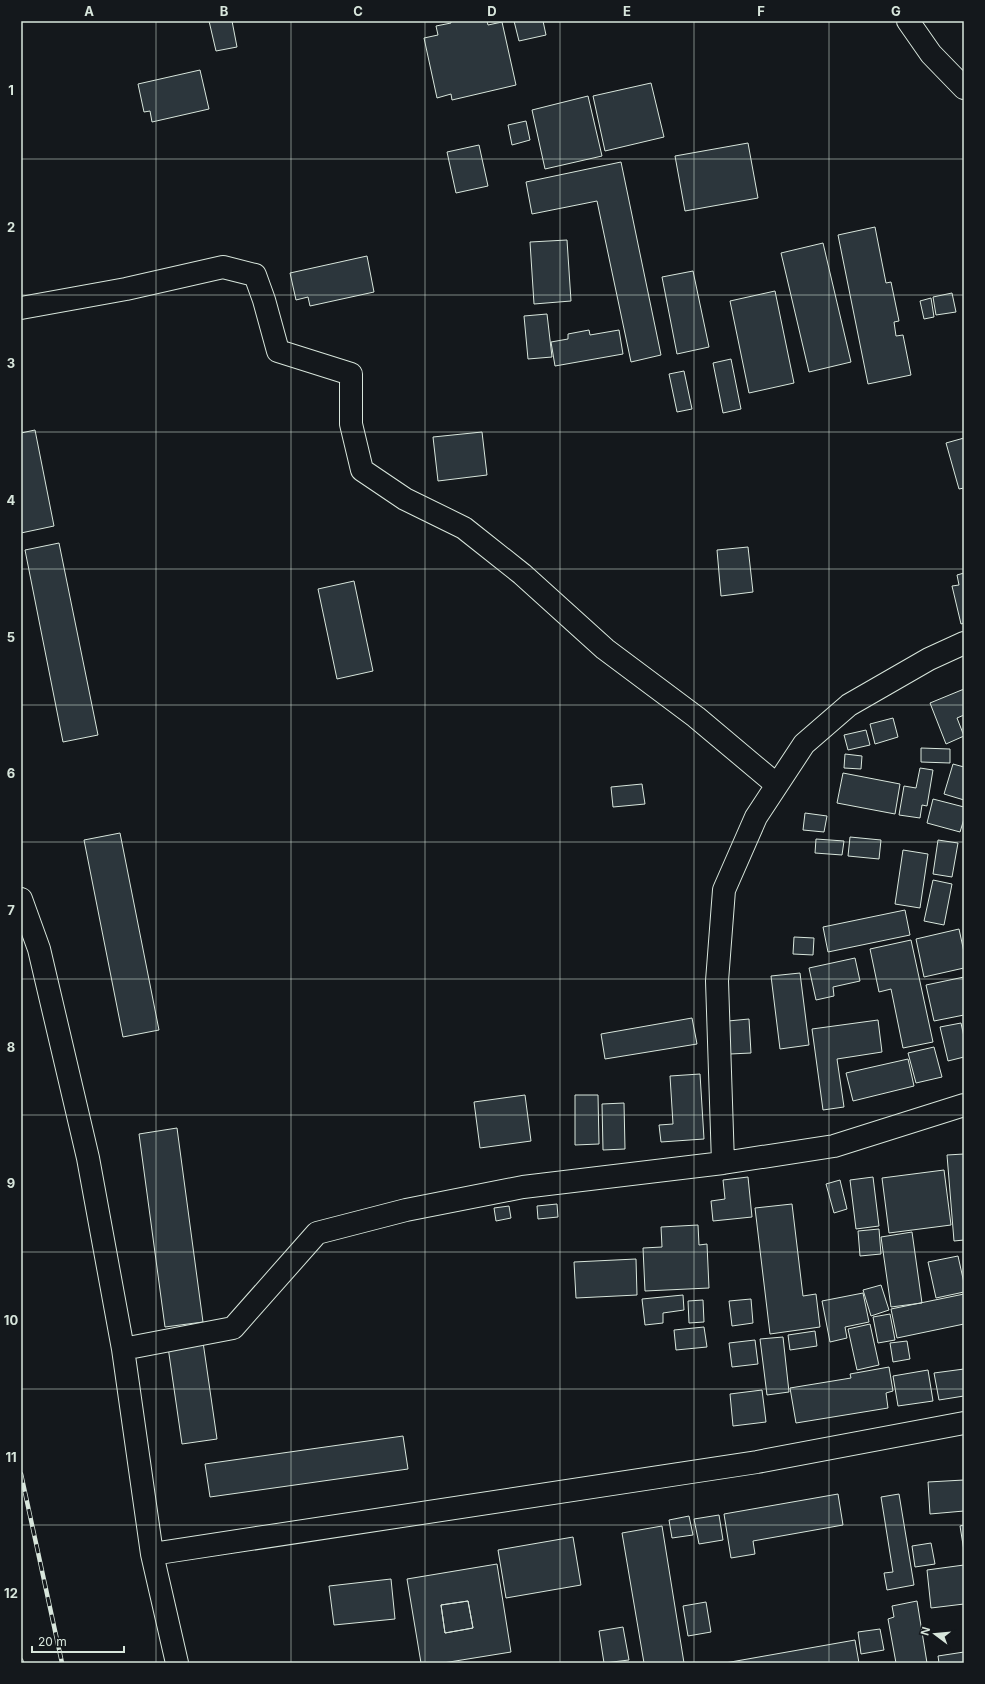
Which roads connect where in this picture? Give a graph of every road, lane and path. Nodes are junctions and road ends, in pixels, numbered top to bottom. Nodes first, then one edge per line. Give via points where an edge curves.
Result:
1 (908, 21) edge
2 (964, 88) edge
3 (21, 308) edge
4 (964, 642) edge
5 (777, 785) junction
6 (21, 899) edge
7 (964, 1105) edge
8 (723, 1163) junction
9 (123, 1349) junction
10 (964, 1423) edge
11 (152, 1554) junction
12 (177, 1663) edge

1 - 2 street via 931,54
3 - 5 street via 126,289 223,267 255,275 278,351 351,374 351,424 362,470 405,499 464,528 522,574 605,650 696,717
4 - 5 street via 849,705 804,744
5 - 8 street via 756,817 724,890 717,981
6 - 9 street via 39,949 88,1158
7 - 8 street via 834,1146
8 - 9 street via 523,1187 406,1210 318,1233 233,1328
9 - 11 street
10 - 11 street via 757,1462
11 - 12 street

